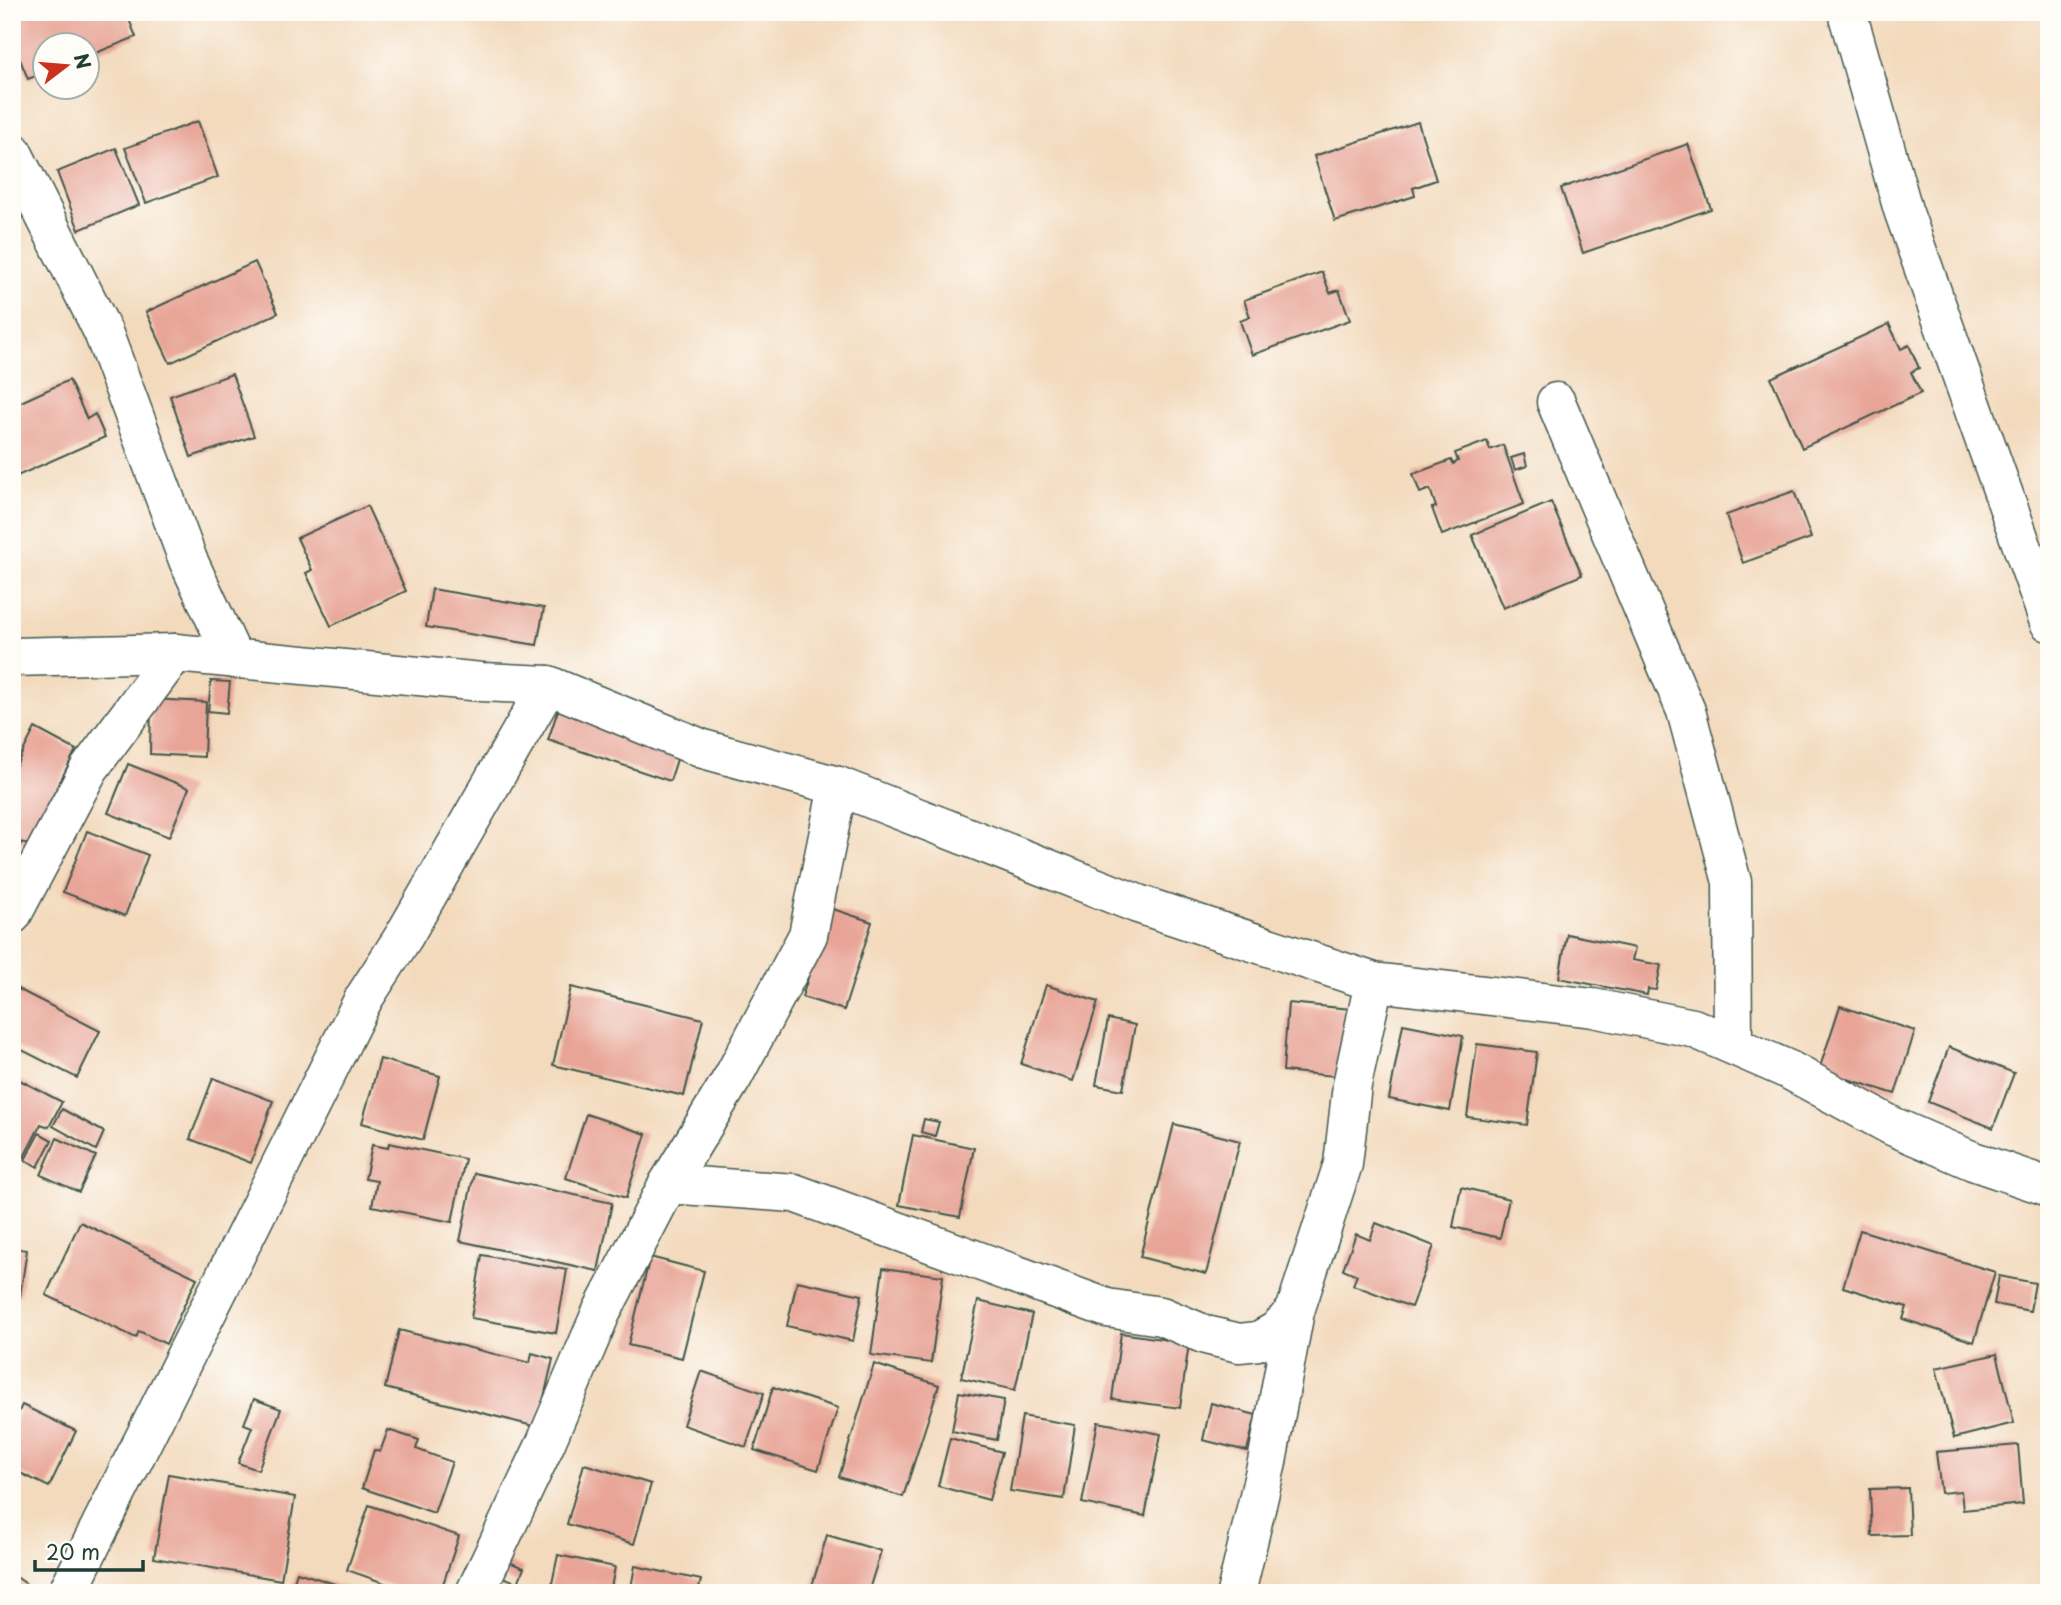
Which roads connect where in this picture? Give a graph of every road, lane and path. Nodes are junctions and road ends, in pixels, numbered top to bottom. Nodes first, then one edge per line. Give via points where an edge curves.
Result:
1 (1847, 12) edge
2 (12, 151) edge
3 (1556, 402) dead end
4 (2049, 622) edge
5 (175, 653) junction
6 (12, 657) edge
7 (234, 659) junction
8 (548, 685) junction
9 (838, 786) junction
10 (12, 915) edge
11 (1374, 982) junction
12 (1733, 1045) junction
13 (668, 1184) junction
14 (2049, 1187) edge
15 (1295, 1311) junction
16 (67, 1593) edge
17 (475, 1593) edge
18 (1236, 1593) edge

1 - 4 street via 1903,209
2 - 7 street via 103,332 188,560
3 - 12 street via 1686,711 1732,882
5 - 6 street
5 - 7 street
5 - 10 street via 89,769
7 - 8 street
8 - 9 street via 703,749
8 - 16 street via 364,998
9 - 11 street via 1138,904
9 - 13 street via 808,935 733,1077
11 - 12 street via 1593,1007 1693,1028
11 - 15 street via 1352,1085 1343,1164
12 - 14 street via 1892,1126
13 - 15 street via 793,1193 1107,1308 1161,1316 1239,1343 1258,1341 1276,1331
13 - 17 street via 601,1313
15 - 18 street via 1267,1462

